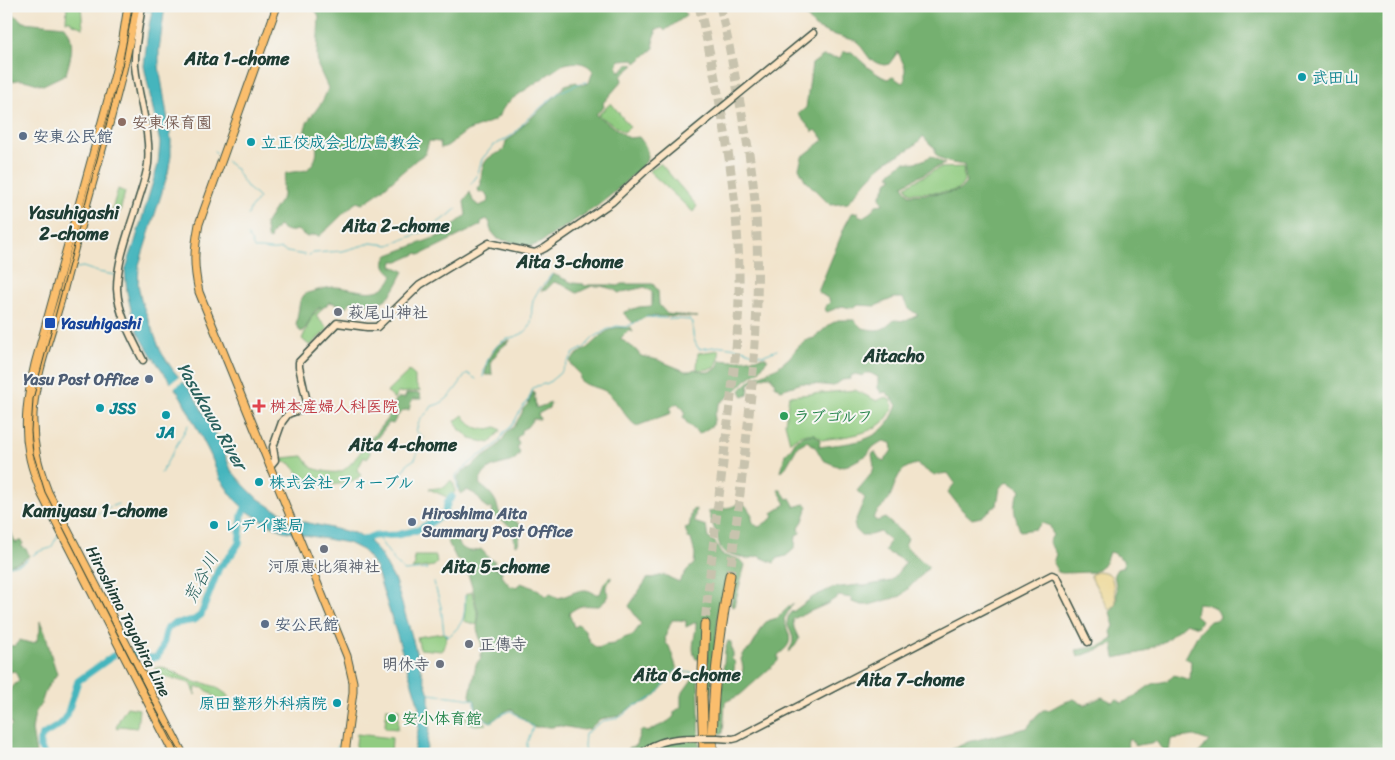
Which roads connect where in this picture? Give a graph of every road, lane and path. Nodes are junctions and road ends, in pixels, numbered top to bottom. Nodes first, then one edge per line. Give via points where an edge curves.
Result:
1 (128, 6) edge
2 (136, 6) edge
3 (142, 6) edge
4 (277, 6) edge
5 (813, 33) dead end
6 (143, 360) dead end
7 (270, 466) junction
8 (730, 575) tunnel mouth
9 (705, 624) tunnel mouth
10 (1088, 642) dead end
11 (174, 754) edge
12 (183, 754) edge
13 (345, 754) edge
14 (641, 754) edge
15 (704, 754) edge
16 (712, 754) edge

1 - 11 main road, Hiroshima Toyohira Line via 114,78 35,364 26,432 28,453 42,495
2 - 12 main road, Hiroshima Toyohira Line via 121,80 37,386 33,431 35,452 48,492
3 - 6 street via 135,67 148,132 148,164 120,260 117,288 130,336
4 - 7 main road via 199,224 194,254 199,292
5 - 7 street via 646,170 612,202 545,248 535,253 490,243 420,285 377,327 337,323 299,362 307,402 282,422 274,447 275,460
7 - 13 main road via 346,652 353,688
8 - 16 highway via 716,674
9 - 15 highway
10 - 14 street, bridge via 1056,577 1052,575 737,738 672,739

